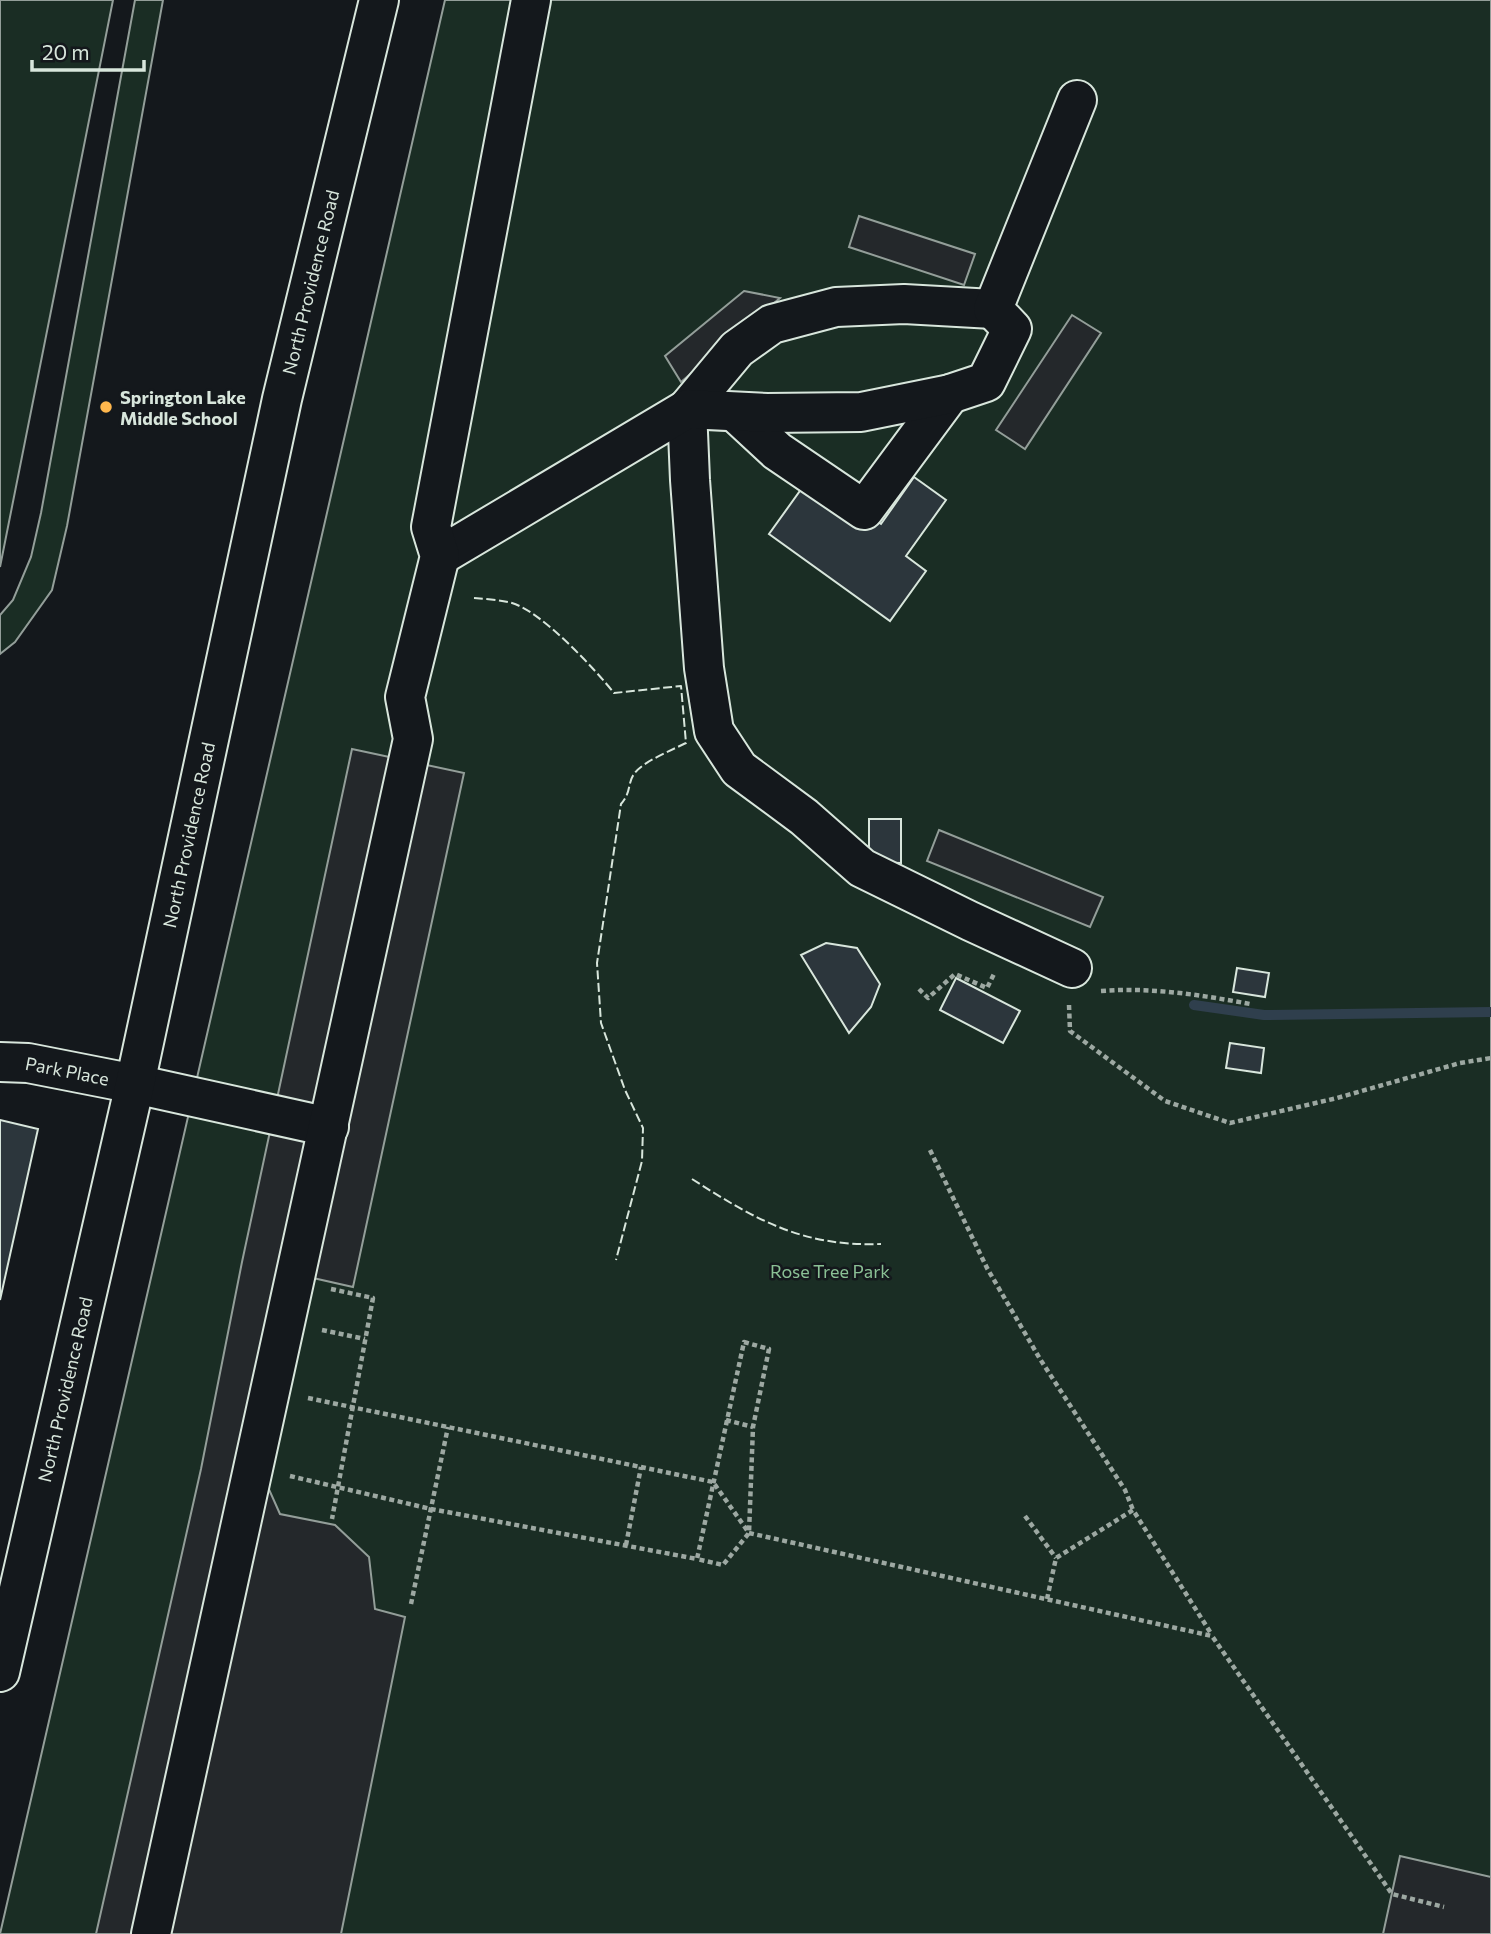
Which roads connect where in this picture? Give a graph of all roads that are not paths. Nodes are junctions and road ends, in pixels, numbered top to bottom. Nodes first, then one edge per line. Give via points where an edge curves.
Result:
1 (379, 0) edge
2 (531, 0) edge
3 (1077, 100) dead end
4 (993, 309) junction
5 (950, 394) junction
6 (687, 409) junction
7 (735, 412) junction
8 (440, 556) junction
9 (1070, 981) road end
10 (0, 1062) edge
11 (135, 1084) junction
12 (329, 1127) junction
13 (0, 1672) edge
14 (151, 1934) edge

1 - 11 main road, North Providence Road via 282,399
2 - 8 main road via 431,527
3 - 4 main road
4 - 5 main road via 1012,329 986,382
4 - 6 main road via 904,304 836,307 772,324 737,349
5 - 7 main road via 861,412
5 - 7 main road via 864,510 777,451
6 - 7 main road
6 - 8 main road
6 - 9 main road via 704,668 714,731 739,769 862,868 1008,939
8 - 12 main road via 405,697 414,739
10 - 11 main road, Park Place via 29,1063
11 - 12 main road, Park Place
11 - 13 main road, North Providence Road
12 - 14 main road

